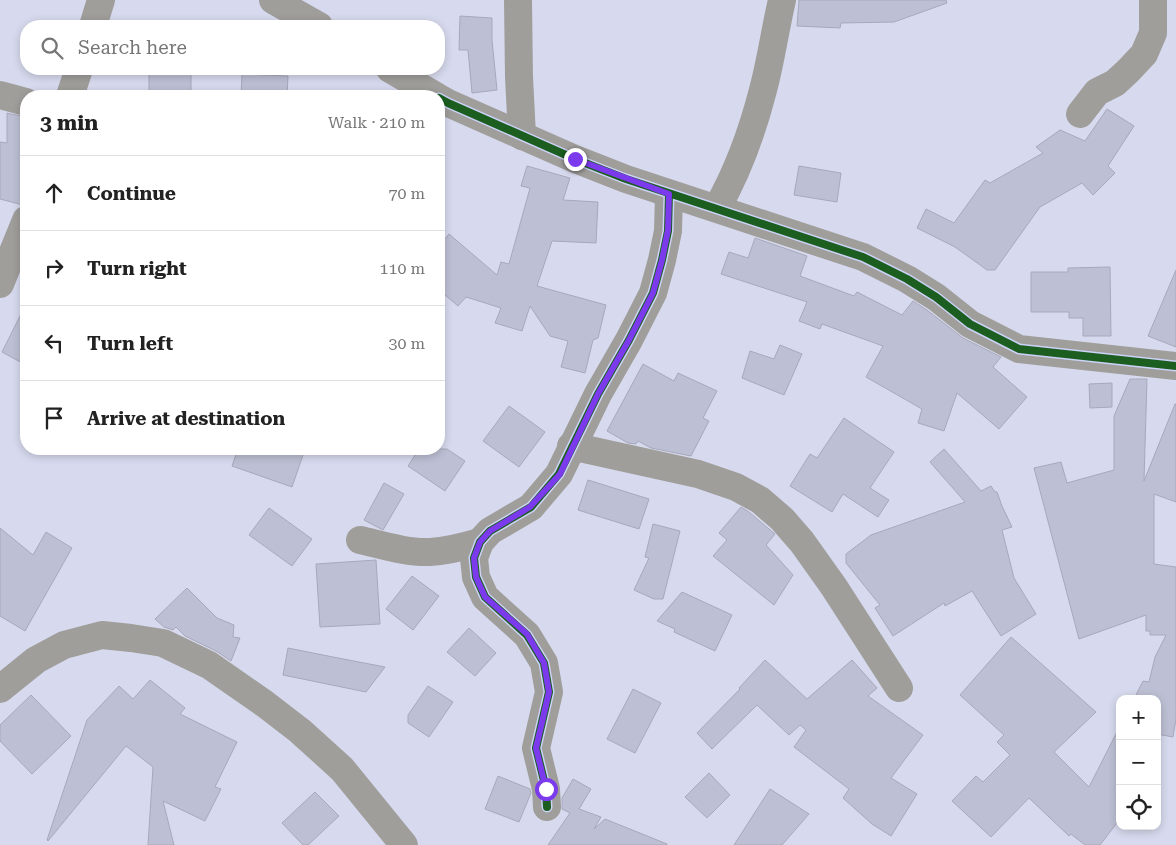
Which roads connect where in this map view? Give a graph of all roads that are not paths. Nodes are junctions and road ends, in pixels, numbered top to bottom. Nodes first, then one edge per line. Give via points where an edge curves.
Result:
1 (101, 0) edge
2 (273, 0) edge
3 (518, 0) edge
4 (782, 0) edge
5 (1154, 0) edge
6 (94, 20) edge
7 (308, 20) edge
8 (77, 75) edge
9 (400, 75) edge
10 (72, 90) edge
11 (423, 90) edge
12 (0, 95) edge
13 (20, 100) edge
14 (445, 103) edge
15 (1080, 114) dead end
16 (522, 136) junction
17 (669, 194) junction
18 (717, 208) junction
19 (20, 235) edge
20 (0, 284) edge
21 (1176, 366) edge
22 (571, 446) junction
23 (360, 540) dead end
24 (480, 542) junction
25 (899, 688) dead end
26 (0, 689) edge
27 (546, 807) dead end
28 (404, 845) edge

1 - 6 street
2 - 7 street
3 - 16 street
4 - 18 street via 754,121
5 - 15 street via 1153,33 1144,54 1115,83 1097,92
8 - 10 street
9 - 11 street
12 - 13 street
14 - 16 street
16 - 17 street
17 - 18 street
17 - 22 street via 668,230 653,293
18 - 21 street via 863,257 907,279 970,324 1019,349
19 - 20 street
22 - 24 street via 560,474 542,495 530,507 490,531
22 - 25 street via 698,474 760,500 802,542
23 - 24 street via 428,552 452,550
24 - 27 street via 474,558 476,577 485,597 527,634 544,663 549,692 536,748 546,789
26 - 28 street via 36,660 64,645 102,635 164,643 209,665 300,731 342,769

